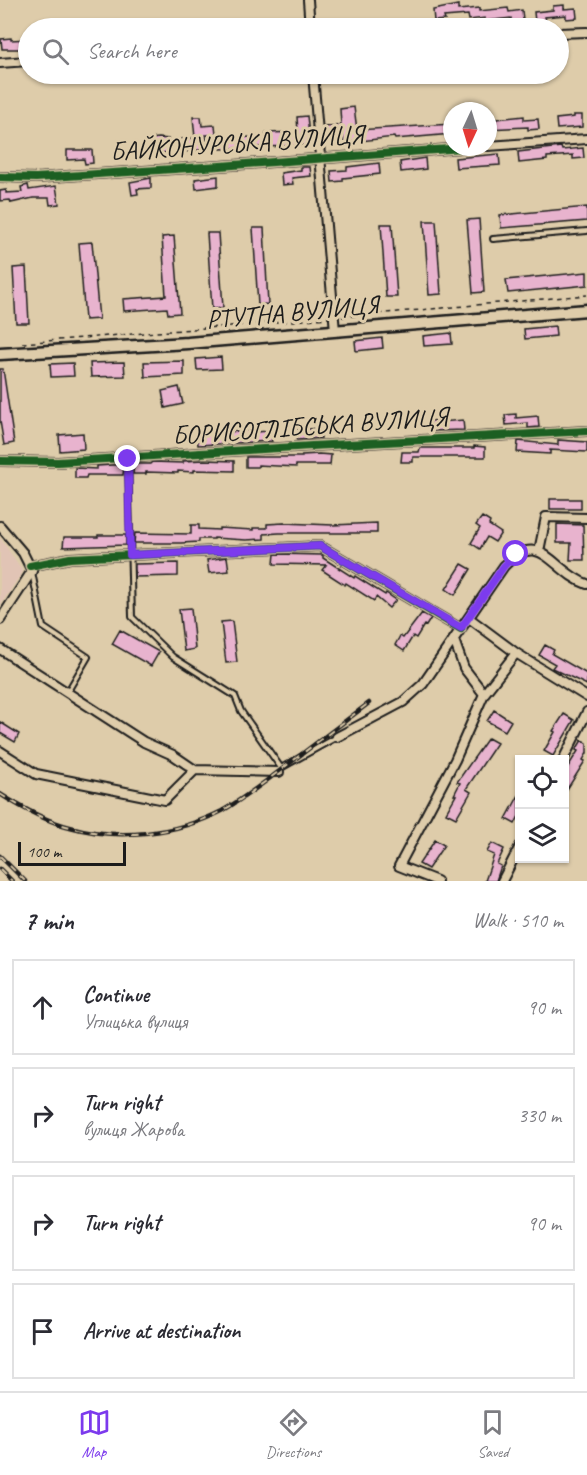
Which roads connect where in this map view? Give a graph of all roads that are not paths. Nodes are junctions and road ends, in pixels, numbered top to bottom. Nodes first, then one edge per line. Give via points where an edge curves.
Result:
1 (308, 0) edge
2 (309, 18) edge
3 (587, 32) edge
4 (569, 33) edge
5 (18, 62) edge
6 (0, 63) edge
7 (314, 84) edge
8 (587, 139) edge
9 (497, 145) edge
10 (443, 150) edge
11 (320, 159) junction
12 (0, 177) edge
13 (587, 231) edge
14 (493, 240) dead end
15 (587, 310) edge
16 (335, 331) junction
17 (0, 354) edge
18 (587, 431) edge
19 (128, 459) junction
20 (0, 461) edge
21 (587, 518) edge
22 (0, 526) edge
23 (539, 551) junction
24 (130, 555) junction
25 (31, 568) junction
26 (587, 584) edge
27 (469, 618) junction
28 (0, 620) edge
29 (461, 628) junction
30 (454, 640) junction
31 (0, 649) edge
32 (516, 653) junction
33 (68, 692) junction
34 (484, 694) junction
35 (587, 697) edge
36 (587, 712) edge
37 (337, 737) joint
38 (0, 751) edge
39 (565, 755) edge
40 (195, 770) junction
41 (279, 772) dead end
42 (515, 854) edge
43 (437, 881) edge
44 (502, 881) edge

1 - 2 street
3 - 4 street
5 - 6 street
7 - 11 street
8 - 9 street
10 - 11 street, БАЙКОНУРСЬКА ВУЛИЦЯ
11 - 12 street, БАЙКОНУРСЬКА ВУЛИЦЯ via 36,178
11 - 16 street
13 - 14 lane
15 - 16 main road, РТУТНА ВУЛИЦЯ
16 - 17 main road, РТУТНА ВУЛИЦЯ
18 - 19 street, БОРИСОГЛІБСЬКА ВУЛИЦЯ
19 - 20 street, БОРИСОГЛІБСЬКА ВУЛИЦЯ
19 - 24 lane
21 - 23 street via 546,518
22 - 25 street
23 - 26 street
23 - 27 street via 528,549 516,554
24 - 25 street via 70,558
24 - 29 street via 320,546
24 - 37 lane via 132,617 173,657 235,696 241,711 281,768
25 - 28 street
25 - 33 lane via 43,627 88,657
27 - 29 street
27 - 32 street
29 - 30 street
30 - 34 street via 464,668
30 - 37 street via 423,684 404,702
31 - 33 street
32 - 34 street
32 - 35 street
33 - 40 street
34 - 43 street via 455,760 399,866
36 - 39 street
38 - 40 street via 36,774 165,800
40 - 41 street
42 - 44 street

